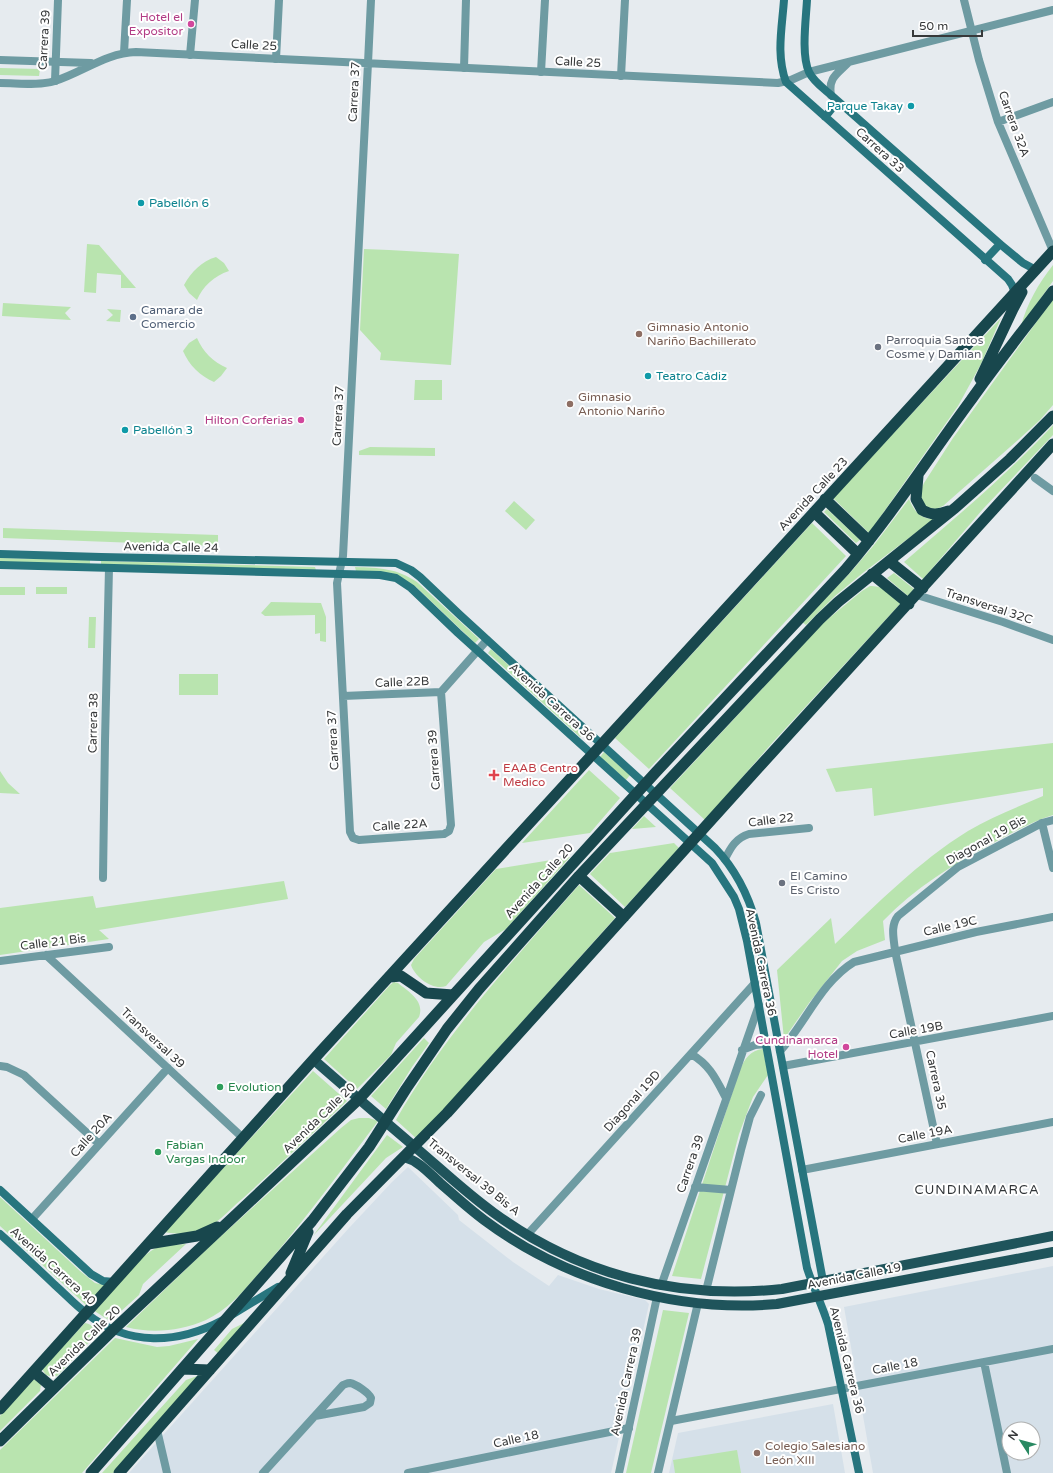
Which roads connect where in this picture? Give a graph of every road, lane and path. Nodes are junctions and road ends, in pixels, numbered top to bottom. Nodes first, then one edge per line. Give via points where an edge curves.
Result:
1 (58, 0) edge
2 (127, 0) edge
3 (195, 0) edge
4 (279, 0) edge
5 (371, 0) edge
6 (466, 0) edge
7 (544, 0) edge
8 (625, 0) edge
9 (784, 0) edge
10 (807, 0) edge
11 (964, 0) edge
12 (1053, 10) edge
13 (971, 31) junction
14 (124, 53) junction
15 (190, 54) junction
16 (276, 58) junction
17 (0, 60) edge
18 (55, 62) junction
19 (850, 62) junction
20 (94, 63) junction
21 (368, 63) junction
22 (464, 68) junction
23 (542, 72) junction
24 (809, 72) junction
25 (621, 76) junction
26 (54, 81) junction
27 (786, 82) junction
28 (0, 83) edge
29 (831, 95) junction
30 (838, 101) junction
31 (1053, 102) edge
32 (825, 117) junction
33 (998, 122) junction
34 (1000, 244) junction
35 (1053, 251) edge
36 (985, 260) junction
37 (1036, 270) junction
38 (1053, 291) edge
39 (1015, 293) junction
40 (971, 400) junction
41 (1053, 416) edge
42 (1053, 444) edge
43 (918, 476) junction
44 (1035, 478) dead end
45 (1053, 491) edge
46 (825, 499) junction
47 (955, 508) junction
48 (814, 512) junction
49 (868, 541) junction
50 (0, 554) edge
51 (858, 554) junction
52 (890, 561) junction
53 (341, 562) junction
54 (0, 565) edge
55 (109, 568) junction
56 (339, 574) junction
57 (872, 574) junction
58 (920, 592) junction
59 (909, 604) junction
60 (487, 640) junction
61 (1053, 640) edge
62 (477, 651) junction
63 (441, 692) junction
64 (343, 696) junction
65 (602, 745) junction
66 (593, 755) junction
67 (645, 785) junction
68 (636, 794) junction
69 (655, 794) junction
70 (646, 804) junction
71 (1053, 820) edge
72 (1042, 823) junction
73 (451, 825) joint
74 (809, 828) dead end
75 (350, 832) joint
76 (699, 834) junction
77 (690, 843) junction
78 (725, 859) junction
79 (1053, 868) edge
80 (579, 876) junction
81 (103, 878) dead end
82 (624, 917) junction
83 (1053, 917) edge
84 (892, 927) joint
85 (109, 947) dead end
86 (895, 951) junction
87 (46, 955) junction
88 (0, 962) edge
89 (390, 977) junction
90 (755, 983) junction
91 (453, 995) junction
92 (759, 1005) junction
93 (1053, 1016) edge
94 (916, 1042) junction
95 (766, 1044) junction
96 (742, 1050) junction
97 (780, 1052) junction
98 (691, 1054) junction
99 (768, 1054) junction
100 (314, 1060) junction
101 (0, 1066) edge
102 (783, 1066) junction
103 (168, 1068) junction
104 (761, 1095) dead end
105 (726, 1098) junction
106 (359, 1099) junction
107 (386, 1122) junction
108 (1053, 1122) edge
109 (244, 1138) junction
110 (99, 1144) junction
111 (937, 1144) junction
112 (414, 1146) junction
113 (404, 1157) junction
114 (802, 1170) junction
115 (695, 1186) junction
116 (0, 1190) edge
117 (731, 1190) junction
118 (32, 1218) junction
119 (312, 1221) junction
120 (228, 1222) junction
121 (0, 1234) edge
122 (527, 1235) junction
123 (1053, 1236) edge
124 (148, 1244) junction
125 (1053, 1252) edge
126 (288, 1281) junction
127 (823, 1281) junction
128 (114, 1282) junction
129 (811, 1283) junction
130 (661, 1286) junction
131 (706, 1291) junction
132 (818, 1296) junction
133 (658, 1297) junction
134 (698, 1303) junction
135 (86, 1313) junction
136 (228, 1317) junction
137 (113, 1330) junction
138 (1053, 1349) edge
139 (984, 1362) junction
140 (182, 1369) junction
141 (210, 1370) junction
142 (34, 1372) junction
143 (53, 1388) junction
144 (842, 1389) junction
145 (0, 1409) edge
146 (315, 1416) junction
147 (671, 1421) junction
148 (629, 1428) junction
149 (157, 1430) junction
150 (0, 1441) edge
151 (91, 1473) edge
152 (119, 1473) edge
153 (167, 1473) edge
154 (263, 1473) edge
155 (408, 1473) edge
156 (619, 1473) edge
157 (658, 1473) edge
158 (859, 1473) edge
159 (1007, 1473) edge

1 - 18 street, Carrera 39
2 - 14 street
3 - 15 street
4 - 16 street
5 - 21 street, Carrera 37
6 - 22 street
7 - 23 street
8 - 25 street
9 - 27 main road via 780,58
10 - 24 main road via 805,44
11 - 13 street, Carrera 32A
12 - 13 street, Calle 25
13 - 19 street, Calle 25
13 - 33 street, Carrera 32A
14 - 15 street, Calle 25
14 - 20 street, Calle 25
15 - 16 street, Calle 25
16 - 21 street, Calle 25
17 - 18 street, Calle 25
18 - 20 street, Calle 25
18 - 26 street, Carrera 39
19 - 24 street, Calle 25
19 - 29 street via 832,78
20 - 26 street, Calle 25
21 - 22 street, Calle 25
21 - 53 street, Carrera 37
22 - 23 street, Calle 25
23 - 25 street, Calle 25
24 - 27 street, Calle 25
24 - 29 main road, Carrera 33
25 - 27 street, Calle 25
26 - 28 street, Calle 25 via 35,84
27 - 32 main road, Carrera 33
29 - 30 main road, Carrera 33
30 - 32 main road
30 - 34 main road, Carrera 33
31 - 33 street
32 - 36 main road, Carrera 33
33 - 35 street, Carrera 32A
34 - 36 main road
34 - 37 main road, Carrera 33
35 - 37 highway, Avenida Calle 23
36 - 39 main road, Carrera 33 via 1010,282
37 - 39 highway, Avenida Calle 23
37 - 40 highway via 1012,309
38 - 40 highway
39 - 46 highway, Avenida Calle 23
40 - 43 highway
41 - 47 highway
42 - 58 highway
43 - 47 highway via 916,499 922,510 937,514
43 - 49 highway
44 - 45 street
46 - 48 highway, Avenida Calle 23
46 - 49 highway
47 - 52 highway
48 - 51 highway
48 - 65 highway, Avenida Calle 23
49 - 51 highway
50 - 53 main road, Avenida Calle 24
51 - 67 highway
52 - 57 highway
52 - 58 highway
53 - 56 street, Carrera 37
53 - 60 main road, Avenida Carrera 36 via 402,564 420,577
54 - 55 main road, Avenida Calle 24
55 - 56 main road, Avenida Calle 24
55 - 81 street, Carrera 38
56 - 62 main road, Avenida Carrera 36 via 388,576 403,581
56 - 64 street, Carrera 37 via 337,583
57 - 59 highway
57 - 69 highway via 805,633
58 - 59 highway
58 - 61 street, Transversal 32C
59 - 76 highway
60 - 62 street, Calle 22B
60 - 65 main road, Avenida Carrera 36
62 - 63 street, Calle 22B
62 - 66 main road, Avenida Carrera 36
63 - 64 street, Calle 22B
63 - 73 street, Carrera 39
64 - 75 street, Carrera 37
65 - 66 highway, Avenida Calle 23
65 - 67 main road, Avenida Carrera 36
66 - 68 main road, Avenida Carrera 36
66 - 89 highway, Avenida Calle 20
67 - 68 highway
67 - 69 main road, Avenida Carrera 36
68 - 70 main road, Avenida Carrera 36
68 - 91 highway, Avenida Calle 20
69 - 70 highway
69 - 76 main road, Avenida Carrera 36
70 - 77 main road, Avenida Carrera 36
70 - 80 highway
71 - 72 street
72 - 79 street
72 - 84 street, Diagonal 19 Bis via 958,867 898,916
73 - 75 street, Calle 22A via 449,831 444,834 356,839
74 - 78 street, Calle 22 via 749,834 733,843
76 - 77 highway
76 - 78 main road, Avenida Carrera 36
77 - 82 highway
77 - 90 main road, Avenida Carrera 36 via 712,863 734,897 747,941
78 - 97 main road, Avenida Carrera 36 via 740,881 752,908
80 - 82 highway
80 - 107 highway via 447,1029
82 - 112 highway via 447,1113
83 - 86 street, Calle 19C
84 - 86 street, Carrera 35
85 - 87 street, Calle 21 Bis
86 - 94 street, Carrera 35
86 - 97 street, Calle 19C via 854,962 846,967 816,1002
87 - 88 street, Calle 21 Bis
87 - 103 street, Transversal 39
89 - 91 highway via 401,976 430,994
89 - 100 highway, Avenida Calle 20
90 - 92 main road, Avenida Carrera 36
90 - 98 street, Diagonal 19D
91 - 106 highway, Avenida Calle 20
92 - 95 main road, Avenida Carrera 36
92 - 96 street, Carrera 39
93 - 94 street, Calle 19B
94 - 102 street, Calle 19B
94 - 111 street, Carrera 35
95 - 96 street
95 - 99 main road, Avenida Carrera 36
96 - 105 street, Carrera 39
97 - 99 main road
97 - 102 main road, Avenida Carrera 36
98 - 105 street via 709,1068
98 - 122 street, Diagonal 19D
99 - 129 main road, Avenida Carrera 36
100 - 106 main road, Transversal 39 Bis A
100 - 109 highway, Avenida Calle 20
101 - 110 street via 24,1075
102 - 114 main road, Avenida Carrera 36
103 - 109 street, Transversal 39
103 - 110 street, Calle 20A
104 - 117 street via 750,1117
105 - 115 street, Carrera 39
106 - 107 main road, Transversal 39 Bis A
106 - 120 highway, Avenida Calle 20
107 - 112 main road, Transversal 39 Bis A
107 - 119 highway via 354,1169
108 - 111 street, Calle 19A
109 - 124 highway, Avenida Calle 20
110 - 118 street, Calle 20A
111 - 114 street, Calle 19A
112 - 113 highway
112 - 122 main road, Transversal 39 Bis A via 488,1208
113 - 126 highway via 358,1202
113 - 133 main road, Transversal 39 Bis A via 418,1164 484,1220 549,1261 595,1280
114 - 127 main road, Avenida Carrera 36
115 - 117 street
115 - 130 street, Carrera 39
116 - 118 main road, Avenida Carrera 40
117 - 131 street
118 - 128 main road, Avenida Carrera 40 via 91,1274
119 - 126 highway
119 - 136 highway
120 - 124 highway via 197,1236
120 - 137 highway, Avenida Calle 20
121 - 135 main road, Avenida Carrera 40
122 - 130 main road, Transversal 39 Bis A via 582,1263
123 - 127 main road, Avenida Calle 19
124 - 128 highway, Avenida Calle 20
125 - 132 main road, Avenida Calle 19
126 - 136 main road, Avenida Carrera 40
126 - 141 highway
127 - 129 main road, Avenida Calle 19
128 - 135 highway, Avenida Calle 20
129 - 131 main road, Avenida Calle 19 via 766,1290
129 - 132 main road, Avenida Carrera 36
130 - 131 main road, Avenida Calle 19
132 - 134 main road, Avenida Calle 19 via 766,1305
132 - 144 main road, Avenida Carrera 36 via 828,1324
133 - 134 main road, Avenida Calle 19
133 - 148 street, Avenida Carrera 39
134 - 147 street
135 - 137 main road, Avenida Carrera 40
135 - 142 highway, Avenida Calle 20
136 - 137 main road, Avenida Carrera 40 via 194,1333 174,1337 139,1337
136 - 140 highway
137 - 143 highway, Avenida Calle 20
138 - 139 street, Calle 18
139 - 144 street, Calle 18
139 - 159 street
140 - 141 highway
140 - 151 highway
141 - 149 highway
142 - 143 highway
142 - 145 highway, Avenida Calle 20
143 - 150 highway, Avenida Calle 20
144 - 147 street, Calle 18
144 - 158 main road, Avenida Carrera 36
146 - 146 street via 343,1385 348,1383 370,1395 370,1403 364,1407
146 - 154 street
147 - 157 street
148 - 155 street, Calle 18
148 - 156 street, Avenida Carrera 39
149 - 152 highway
149 - 153 street

